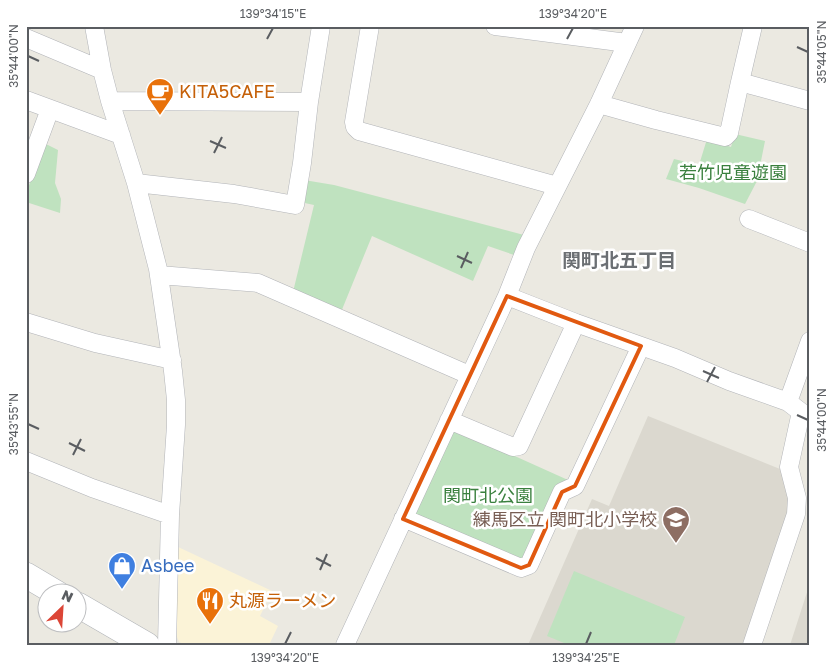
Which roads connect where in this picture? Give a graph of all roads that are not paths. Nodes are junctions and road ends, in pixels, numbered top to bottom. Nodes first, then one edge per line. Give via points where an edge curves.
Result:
1 (94, 26) edge
2 (321, 26) edge
3 (370, 26) edge
4 (495, 26) edge
5 (635, 26) edge
6 (753, 26) edge
7 (26, 38) edge
8 (627, 43) junction
9 (102, 70) junction
10 (740, 82) junction
11 (26, 100) edge
12 (110, 101) junction
13 (810, 101) edge
14 (310, 102) junction
15 (599, 104) junction
16 (50, 109) junction
17 (121, 135) junction
18 (26, 173) edge
19 (136, 183) junction
20 (557, 186) junction
21 (749, 219) dead end
22 (810, 242) edge
23 (159, 275) junction
24 (507, 296) junction
25 (26, 322) edge
26 (576, 323) junction
27 (810, 340) edge
28 (641, 346) junction
29 (172, 360) junction
30 (469, 375) junction
31 (788, 402) junction
32 (449, 420) junction
33 (26, 461) edge
34 (170, 515) junction
35 (803, 516) edge
36 (403, 519) junction
37 (26, 575) edge
38 (41, 584) edge
39 (88, 611) edge
40 (147, 645) edge
41 (167, 645) edge
42 (345, 645) edge
43 (752, 645) edge

1 - 9 street
2 - 14 street
3 - 20 street via 354,122 359,132
4 - 8 street
5 - 8 street
6 - 10 street
7 - 9 street
8 - 15 street
9 - 12 street
10 - 13 street
10 - 15 street via 729,133 725,137
11 - 16 street
12 - 14 street
12 - 17 street
14 - 19 street via 295,205 234,194
15 - 20 street
16 - 17 street
16 - 18 street
17 - 19 street
19 - 23 street
20 - 24 street via 526,248
21 - 22 street
23 - 29 street
23 - 30 street via 258,283
24 - 26 street
24 - 30 street
25 - 29 street via 95,343
26 - 28 street
26 - 32 street via 519,446 513,447
27 - 31 street
28 - 31 street
28 - 36 street via 575,486 562,492 529,566 521,568
29 - 34 street via 176,425
30 - 32 street
31 - 35 street via 801,412 789,467
32 - 36 street
33 - 34 street
34 - 41 street
35 - 43 street
36 - 42 street
37 - 38 main road
39 - 40 main road

